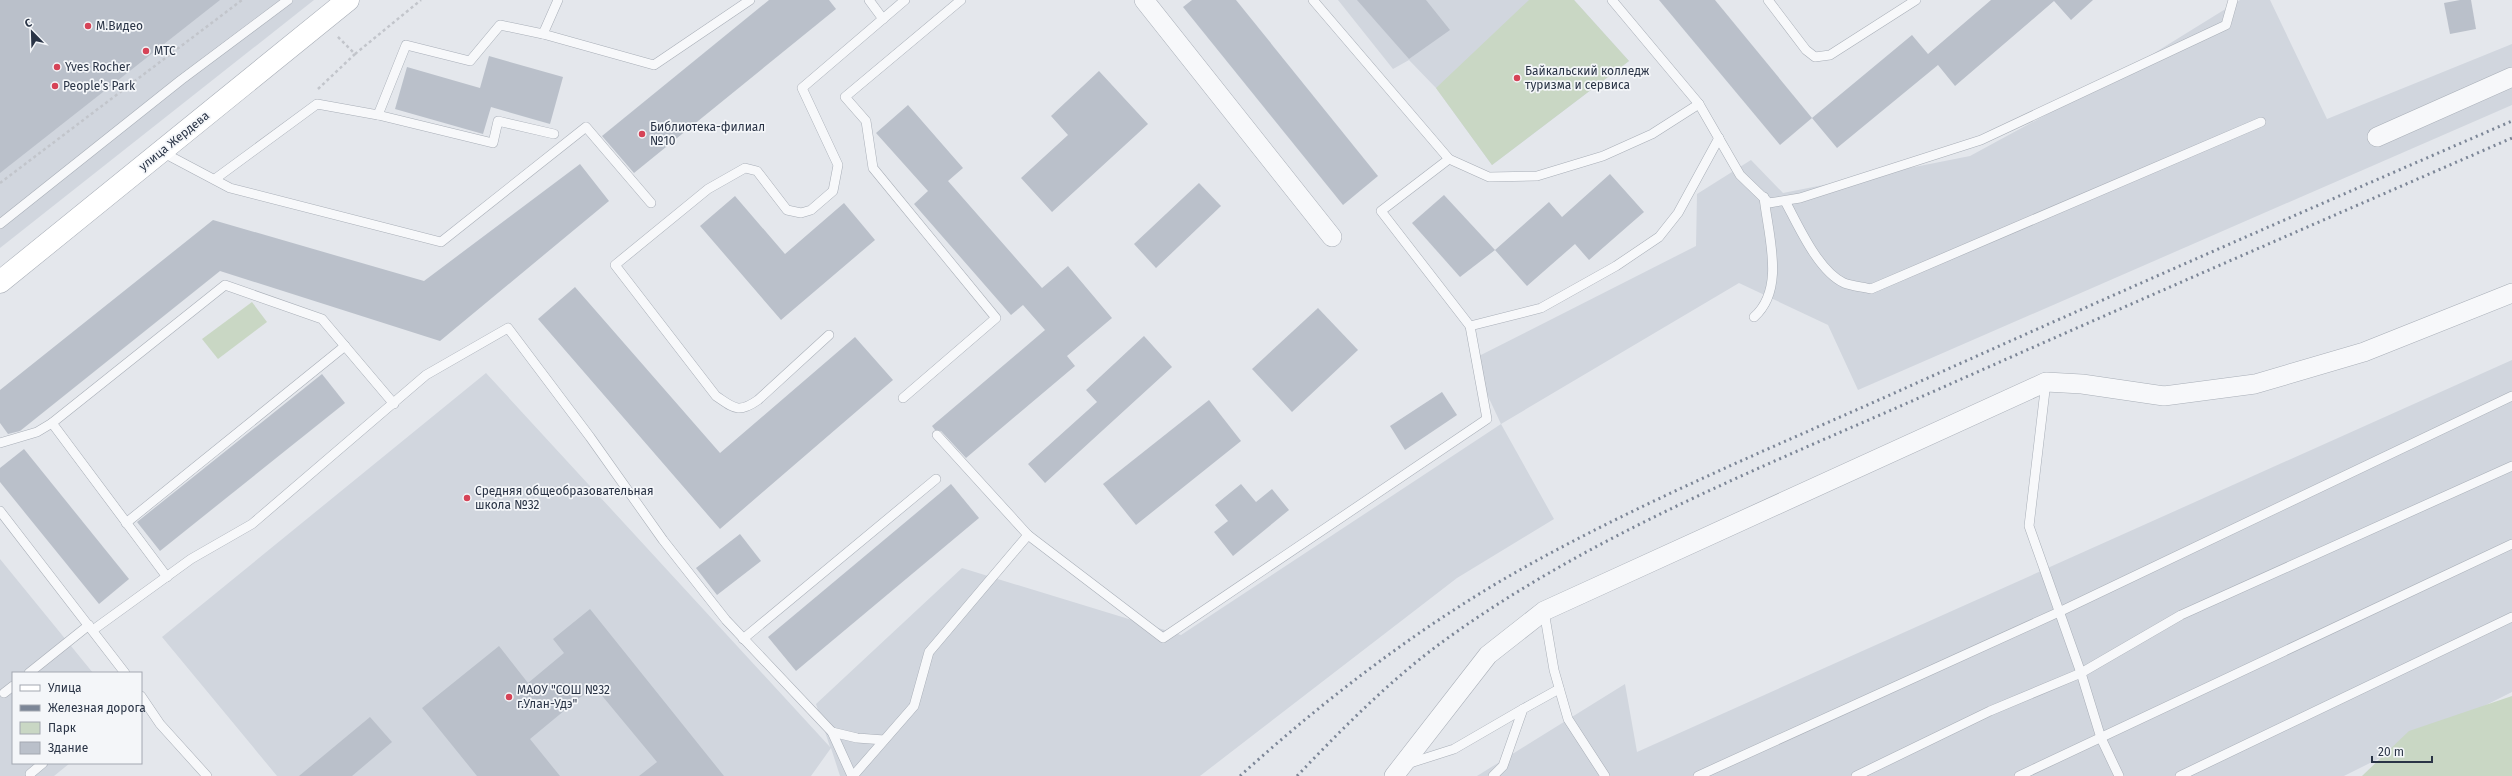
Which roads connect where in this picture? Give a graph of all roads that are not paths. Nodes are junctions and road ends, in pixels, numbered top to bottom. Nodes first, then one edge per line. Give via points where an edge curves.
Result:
1 (288, 0) edge
2 (348, 0) edge
3 (558, 0) edge
4 (750, 0) edge
5 (869, 0) edge
6 (905, 0) edge
7 (961, 0) edge
8 (1144, 0) edge
9 (1313, 0) edge
10 (1612, 0) edge
11 (1768, 0) edge
12 (1916, 0) edge
13 (2233, 0) edge
14 (883, 19) junction
15 (543, 34) junction
16 (2512, 77) edge
17 (1699, 104) junction
18 (378, 115) junction
19 (2261, 122) dead end
20 (554, 134) dead end
21 (2376, 137) dead end
22 (1719, 138) junction
23 (161, 151) junction
24 (1449, 159) junction
25 (215, 179) junction
26 (1764, 197) junction
27 (1785, 201) junction
28 (651, 202) dead end
29 (0, 224) edge
30 (1332, 237) dead end
31 (0, 282) edge
32 (2512, 293) edge
33 (1754, 317) dead end
34 (1470, 326) junction
35 (830, 335) dead end
36 (345, 346) junction
37 (2046, 382) junction
38 (2512, 396) edge
39 (904, 398) dead end
40 (394, 404) junction
41 (52, 424) junction
42 (937, 435) dead end
43 (0, 443) edge
44 (2512, 466) edge
45 (936, 479) dead end
46 (0, 511) edge
47 (126, 523) junction
48 (1028, 535) junction
49 (2512, 544) edge
50 (167, 577) junction
51 (1544, 610) junction
52 (2059, 612) junction
53 (2512, 617) edge
54 (91, 628) junction
55 (743, 639) junction
56 (30, 672) edge
57 (124, 672) edge
58 (2081, 673) junction
59 (12, 687) edge
60 (1559, 689) junction
61 (4, 693) dead end
62 (142, 697) edge
63 (1523, 709) junction
64 (832, 732) junction
65 (2101, 738) junction
66 (884, 740) junction
67 (42, 764) edge
68 (1399, 770) edge
69 (30, 774) dead end
70 (207, 776) edge
71 (852, 776) edge
72 (1493, 776) edge
73 (1605, 776) edge
74 (1698, 776) edge
75 (1856, 776) edge
76 (2019, 776) edge
77 (2119, 776) edge
78 (2180, 776) edge

1 - 29 lane via 181,80
2 - 23 main road, улица Жердева
3 - 15 lane
4 - 15 lane via 654,65
5 - 14 lane
6 - 14 lane
7 - 39 lane via 845,97 866,122 873,168 996,318
8 - 30 street
9 - 24 lane
10 - 17 lane
11 - 12 lane via 1806,50 1815,57 1830,55
13 - 27 lane via 2226,24 1981,140
14 - 35 lane via 802,88 838,165 833,191 811,210 801,213 787,210 757,170 745,168 708,189 615,265 716,396 734,408 745,408 758,400
15 - 18 lane via 500,25 470,61 406,45
16 - 21 street
17 - 22 lane
17 - 24 lane via 1652,134 1603,156 1537,176 1489,177
18 - 20 lane via 493,143 498,121
18 - 25 lane via 317,104
19 - 27 lane via 1871,289 1844,283 1826,268 1804,237
22 - 26 lane via 1740,175
22 - 34 lane via 1678,213 1660,237 1616,266 1541,308
23 - 25 lane
23 - 31 main road, улица Жердева
24 - 34 lane via 1381,211
25 - 28 lane via 230,188 441,242 586,127
26 - 27 lane via 1769,203
26 - 33 lane via 1773,283 1764,308
32 - 37 street via 2364,352 2255,384 2164,396 2082,384
34 - 48 lane via 1487,419 1163,638
36 - 40 lane
36 - 41 lane via 322,319 225,285
36 - 47 lane
37 - 51 street
37 - 52 lane via 2029,526
38 - 52 lane
40 - 50 lane via 252,524
40 - 55 lane via 426,375 508,328 663,540
41 - 43 lane via 37,432
41 - 47 lane
42 - 48 lane
44 - 58 lane via 2181,615
45 - 55 lane
46 - 54 lane
47 - 50 lane
48 - 66 lane via 928,652 914,706
49 - 65 lane
50 - 54 lane
51 - 60 lane
51 - 68 street via 1488,655
52 - 58 lane
52 - 74 lane
53 - 78 lane
54 - 56 lane
54 - 57 lane
55 - 64 lane
58 - 65 lane
58 - 75 lane via 1990,711
59 - 61 lane
60 - 63 lane
60 - 73 lane via 1568,719
62 - 70 lane via 160,724
63 - 68 lane via 1454,749
63 - 72 lane via 1503,766
64 - 66 lane via 857,738
64 - 71 lane
65 - 76 lane
65 - 77 lane
66 - 71 lane
67 - 69 lane

